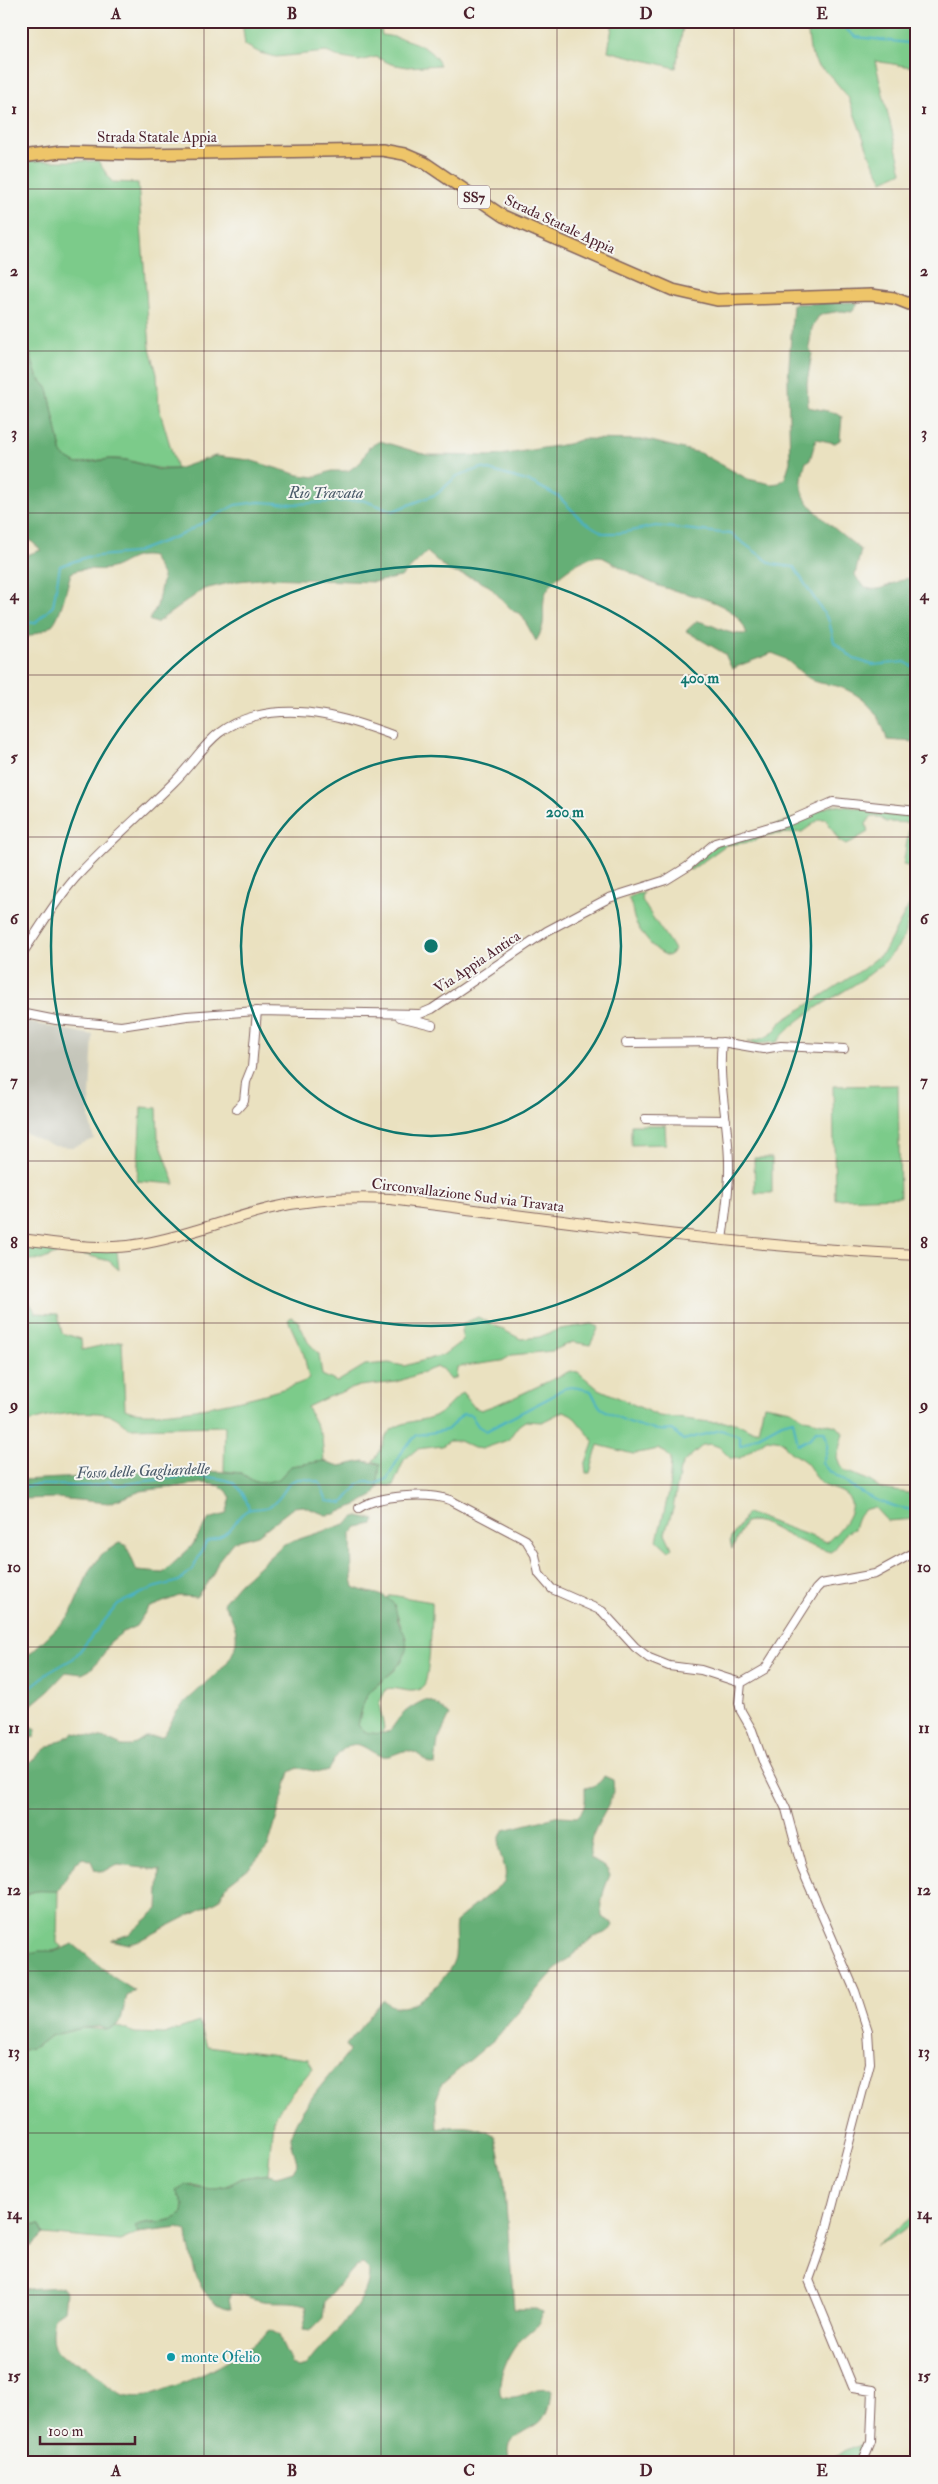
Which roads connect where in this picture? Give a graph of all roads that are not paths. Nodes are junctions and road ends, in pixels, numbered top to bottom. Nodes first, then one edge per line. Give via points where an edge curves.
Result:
1 (21, 156) edge
2 (917, 307) edge
3 (392, 735) dead end
4 (917, 811) edge
5 (21, 955) edge
6 (257, 1011) junction
7 (395, 1012) junction
8 (21, 1013) edge
9 (432, 1025) dead end
10 (722, 1042) junction
11 (626, 1044) dead end
12 (844, 1049) dead end
13 (237, 1109) dead end
14 (645, 1119) dead end
15 (726, 1120) junction
16 (21, 1239) edge
17 (722, 1240) junction
18 (917, 1255) edge
19 (358, 1508) dead end
20 (917, 1551) edge
21 (741, 1683) junction
22 (862, 2463) edge

1 - 2 main road, Strada Statale Appia / SS7 via 61,152 382,150 424,162 503,216 673,290 717,300 871,295 894,298
3 - 5 street via 338,718 308,713 254,716 231,724 207,742 174,782 77,875
4 - 7 street, Via Appia Antica via 833,802 787,822 715,842 687,867 666,880 608,898 552,929 427,1012
6 - 7 street, Via Appia Antica
6 - 8 street, Via Appia Antica via 188,1016 122,1026
6 - 13 street via 252,1067 244,1101
7 - 9 street via 400,1017
10 - 11 street
10 - 12 street via 763,1049 781,1046
10 - 15 street via 720,1083
14 - 15 street
15 - 17 street via 730,1171
16 - 17 street, Circonvallazione Sud via Travata via 88,1246 136,1246 272,1208 363,1198
17 - 18 street, Circonvallazione Sud via Travata
19 - 21 street via 375,1501 421,1495 450,1500 526,1540 535,1555 539,1574 552,1589 602,1611 649,1658
20 - 21 street via 875,1574 821,1584 765,1669
21 - 22 street via 739,1703 786,1809 802,1869 855,1991 870,2043 870,2063 824,2238 809,2280 853,2387 873,2390 870,2441

